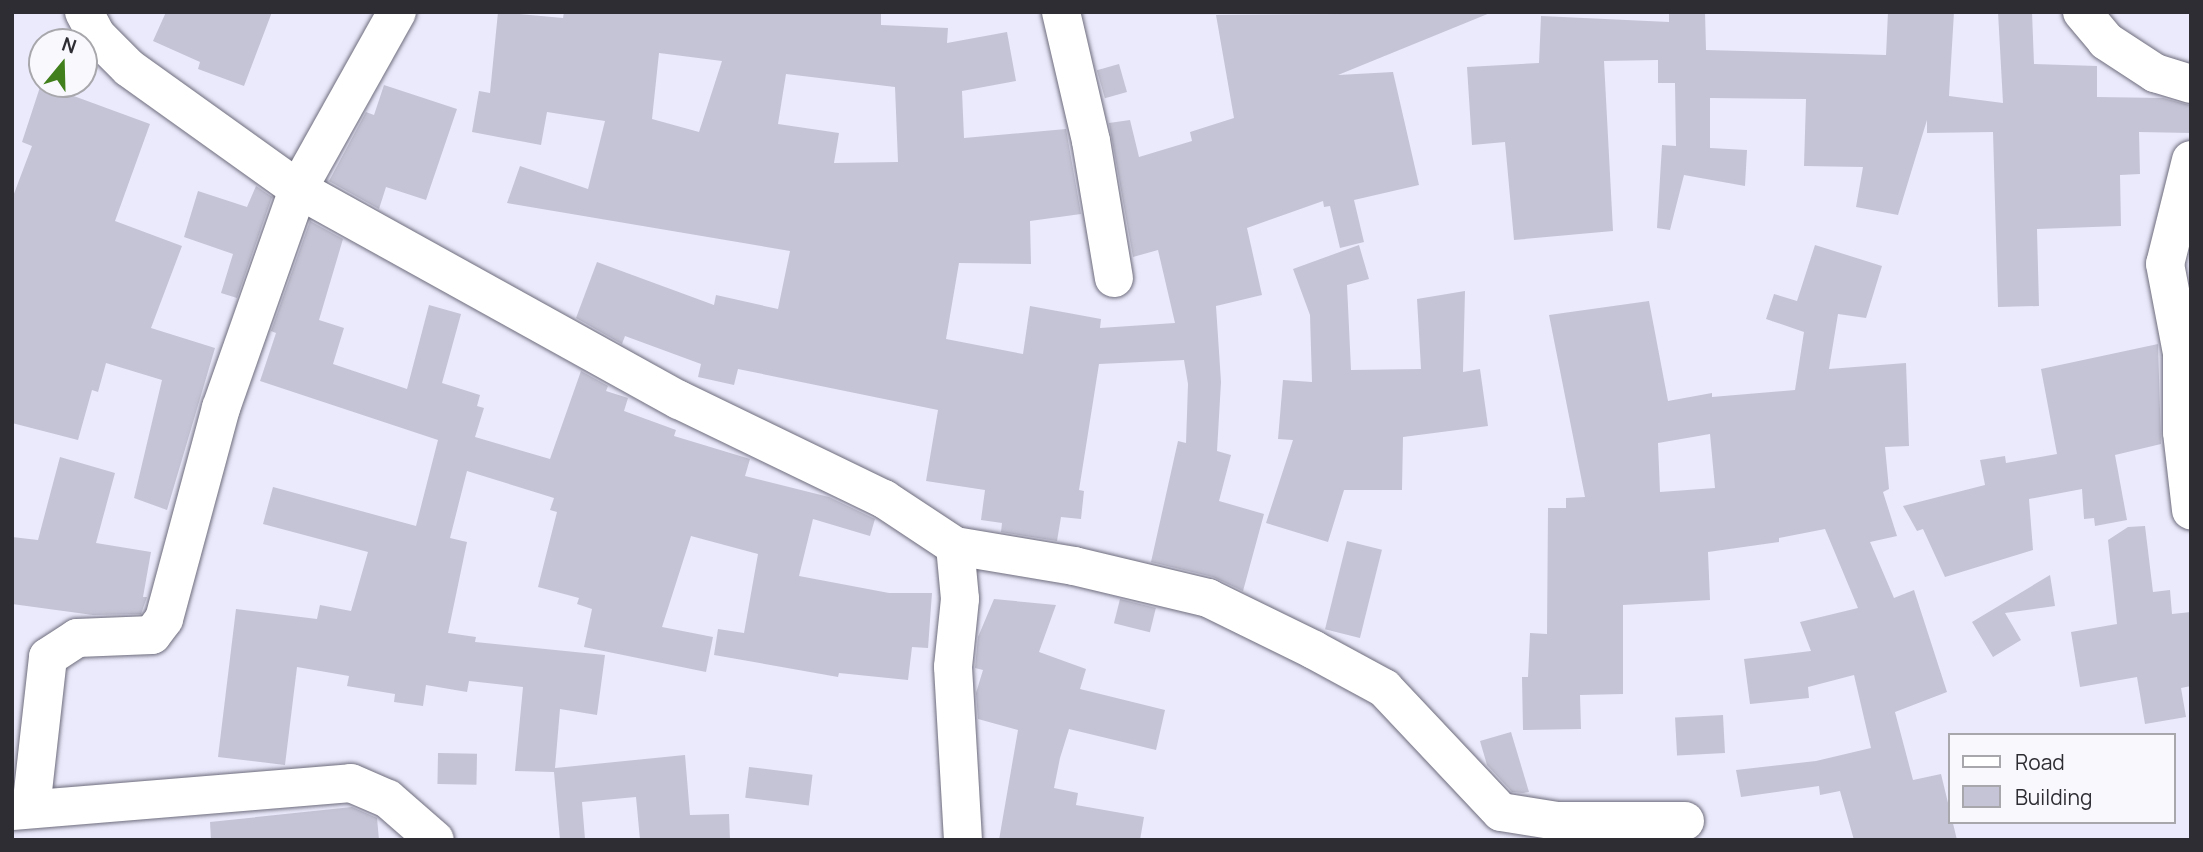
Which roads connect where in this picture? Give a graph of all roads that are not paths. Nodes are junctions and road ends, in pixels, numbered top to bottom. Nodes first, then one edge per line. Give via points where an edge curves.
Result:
1 (84, 12) edge
2 (397, 12) edge
3 (1061, 12) edge
4 (2082, 12) edge
5 (2191, 84) edge
6 (2191, 160) edge
7 (298, 189) junction
8 (1114, 278) dead end
9 (2191, 510) edge
10 (955, 546) junction
11 (21, 810) edge
12 (1685, 821) dead end
13 (435, 840) edge
14 (963, 840) edge

1 - 7 street via 97,36 129,68
2 - 7 street
3 - 8 street via 1091,141
4 - 5 street via 2106,41 2155,73
6 - 9 street via 2165,264 2182,353 2182,432
7 - 10 street via 679,400 884,499
7 - 11 street via 221,408 164,619 152,635 76,638 48,657
10 - 12 street via 1074,566 1208,598 1303,644 1384,688 1501,812 1557,821
10 - 14 street via 960,599 953,667
11 - 13 street via 351,783 388,799

